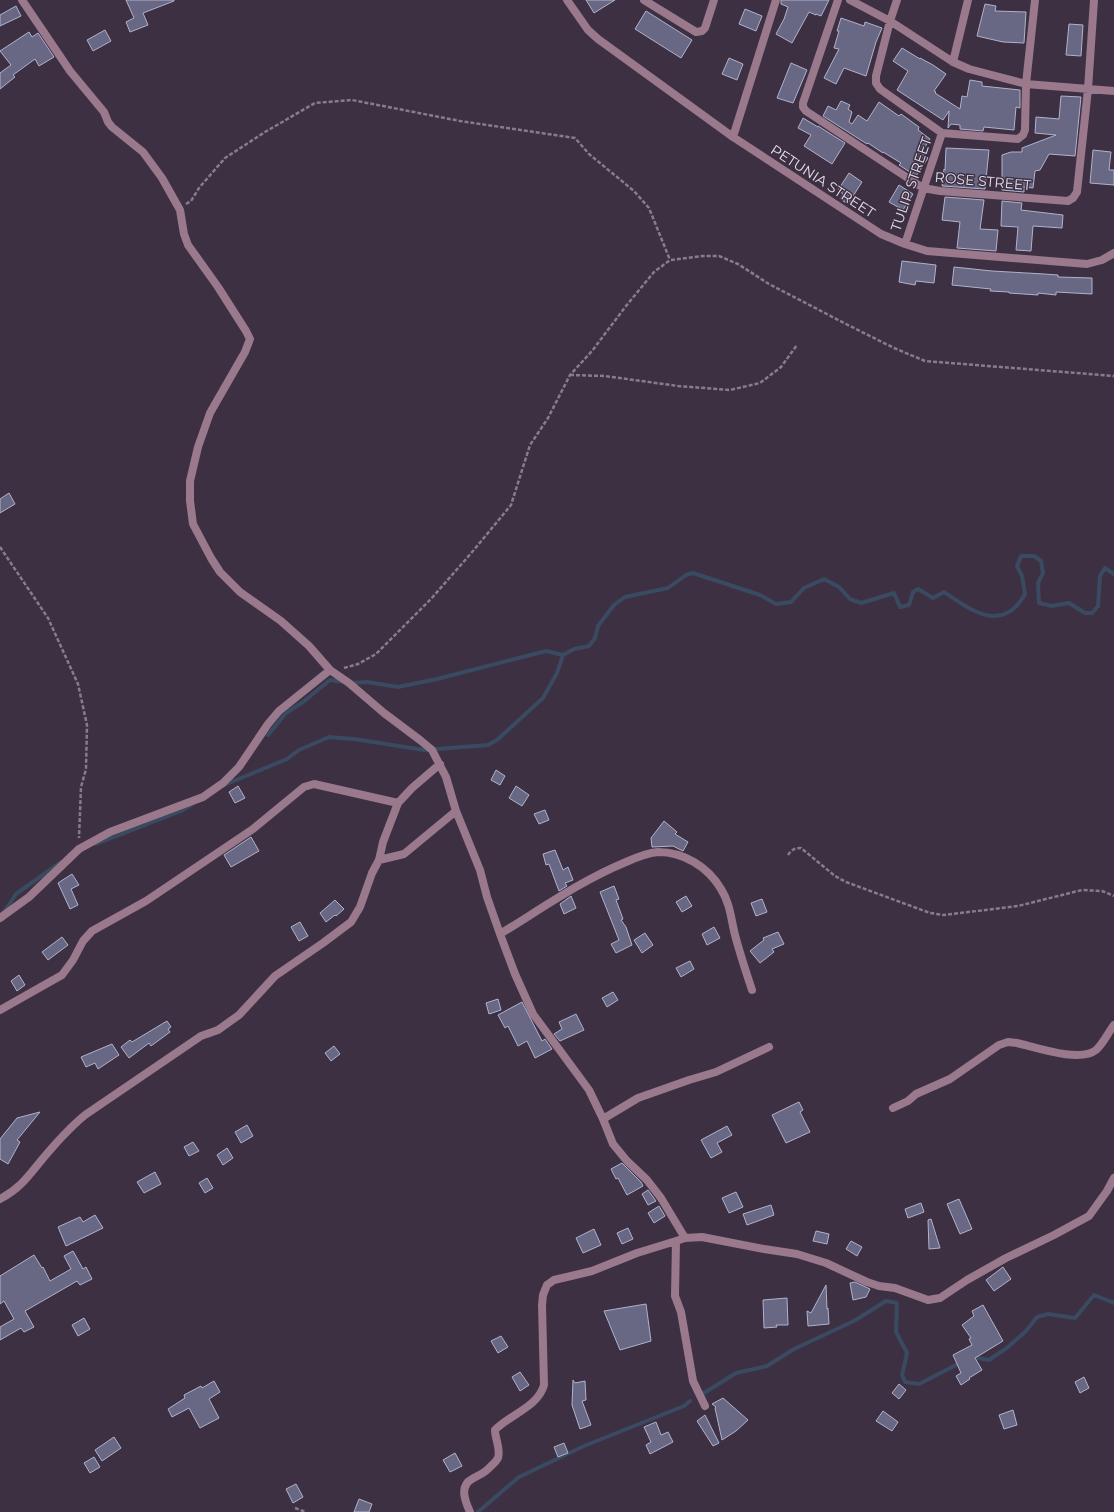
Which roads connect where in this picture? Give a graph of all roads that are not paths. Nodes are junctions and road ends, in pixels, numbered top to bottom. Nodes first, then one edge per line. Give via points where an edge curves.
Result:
1 (22, 0) edge
2 (567, 0) edge
3 (644, 0) edge
4 (714, 0) edge
5 (776, 0) edge
6 (838, 0) edge
7 (850, 0) edge
8 (898, 0) edge
9 (968, 0) edge
10 (1035, 0) edge
11 (1094, 0) edge
12 (890, 20) junction
13 (953, 62) junction
14 (1026, 84) junction
15 (1088, 89) junction
16 (1114, 91) edge
17 (942, 133) junction
18 (733, 137) junction
19 (923, 188) junction
20 (905, 244) junction
21 (1114, 253) edge
22 (330, 670) junction
23 (440, 764) junction
24 (398, 803) junction
25 (456, 811) junction
26 (379, 860) junction
27 (0, 918) edge
28 (500, 934) junction
29 (752, 990) dead end
30 (0, 1010) edge
31 (1114, 1025) edge
32 (769, 1047) dead end
33 (893, 1108) dead end
34 (603, 1119) junction
35 (1114, 1178) edge
36 (0, 1199) edge
37 (685, 1238) junction
38 (676, 1241) junction
39 (705, 1406) dead end
40 (470, 1512) edge

1 - 22 street via 70,71 104,112 108,122 143,152 162,178 180,210 188,245 246,331 250,340 210,413 198,447 190,481 193,524 220,572 240,592 281,621 309,646
2 - 18 street, PETUNIA STREET via 588,30 598,39
3 - 4 street via 696,32 706,28
5 - 18 street
6 - 19 street, ROSE STREET via 803,107
7 - 12 street
8 - 12 street
9 - 13 street
10 - 14 street
11 - 15 street, ROSE STREET
12 - 13 street
12 - 17 street via 876,83 880,89
13 - 14 street via 969,69
14 - 15 street
14 - 17 street via 1025,130 1018,138
15 - 16 street
15 - 19 street, ROSE STREET via 1077,192 1073,198 1068,201
17 - 19 street, TULIP STREET
18 - 20 street, PETUNIA STREET via 881,234
19 - 20 street, TULIP STREET
20 - 21 street, PETUNIA STREET via 928,250 1087,264
22 - 23 street via 432,750
22 - 27 street via 280,711 223,784 203,797 110,832 78,848 29,897
23 - 24 street
23 - 25 street
24 - 26 street
24 - 30 street via 314,784 304,787 253,829 146,902 92,931 62,975
25 - 26 street via 404,854
25 - 28 street via 480,870
26 - 36 street via 360,907 351,922 275,976 239,1014 218,1030 201,1036 74,1123 23,1183
28 - 29 street via 602,872 645,854 674,854 691,860 704,869 721,888 728,901 735,936
28 - 34 street via 533,1014 589,1090
31 - 33 street via 1095,1051 1085,1054 1072,1055 1008,1042 999,1045 950,1079 916,1094
32 - 34 street via 722,1070 638,1098
34 - 37 street via 613,1144 662,1198
35 - 37 street via 1088,1216 1006,1258 940,1298 928,1300 895,1288 878,1286 826,1263 797,1254 702,1237
37 - 38 street
38 - 39 street via 675,1296 681,1312 693,1381
38 - 40 street via 592,1271 554,1280 547,1285 542,1305 542,1391 526,1407 495,1430 498,1457 485,1473 470,1479 463,1492

